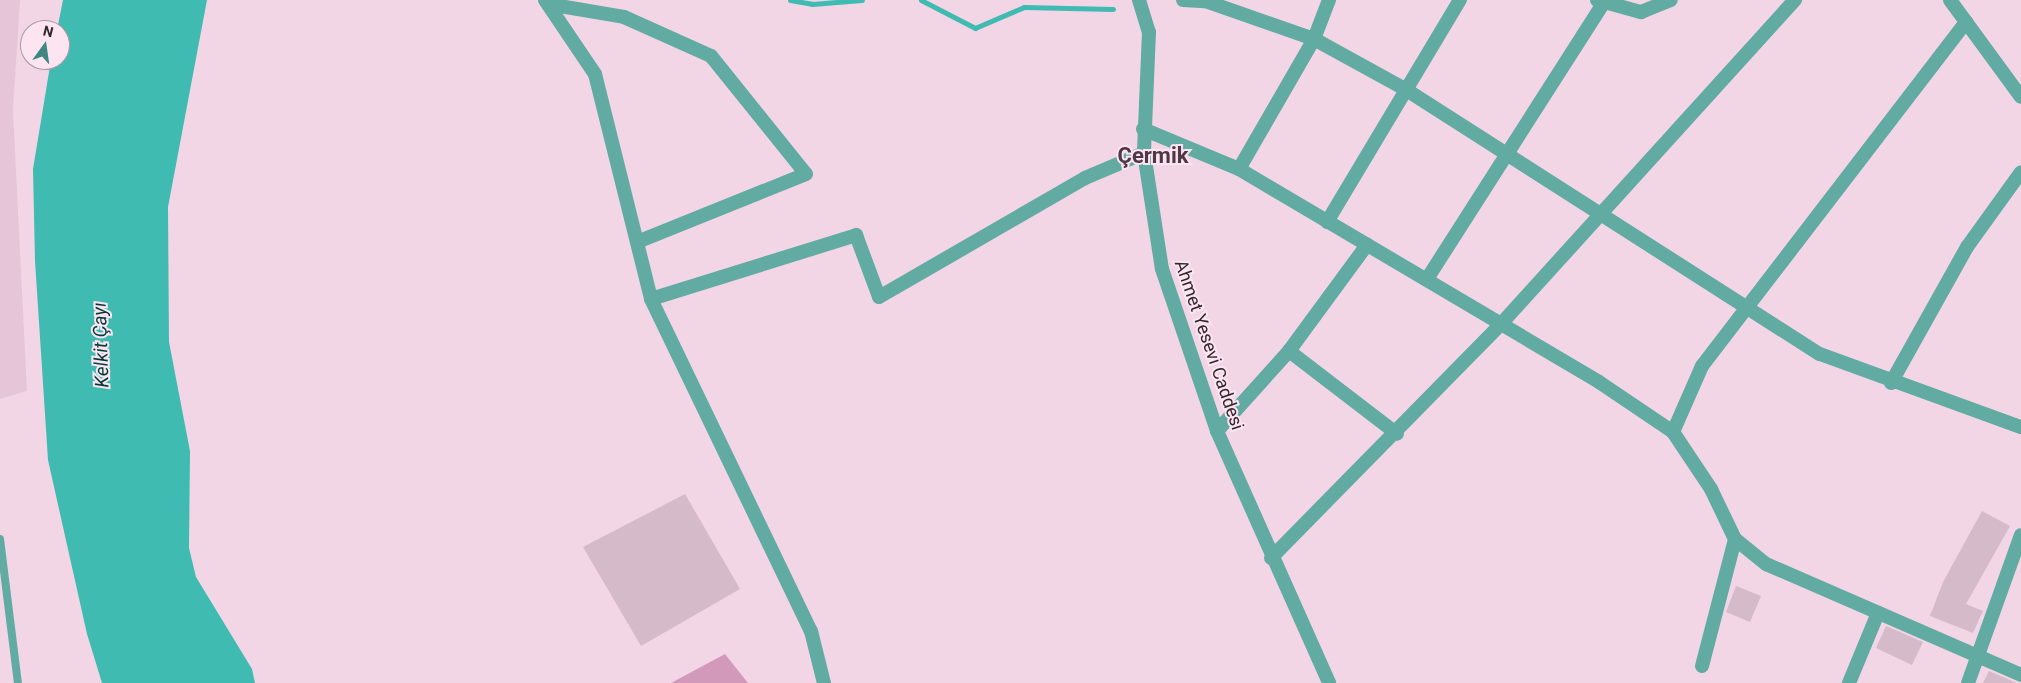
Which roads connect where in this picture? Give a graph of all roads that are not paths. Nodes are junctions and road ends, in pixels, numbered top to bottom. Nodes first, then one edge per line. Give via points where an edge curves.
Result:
1 (1139, 0) edge
2 (1184, 0) edge
3 (1329, 0) edge
4 (1460, 0) edge
5 (1671, 0) edge
6 (1795, 0) edge
7 (1950, 0) edge
8 (1205, 1) edge
9 (546, 2) edge
10 (1600, 2) edge
11 (1642, 6) edge
12 (1966, 22) junction
13 (1314, 39) junction
14 (1405, 89) junction
15 (2021, 97) edge
16 (1143, 129) junction
17 (1144, 153) junction
18 (1510, 154) junction
19 (1239, 169) junction
20 (2021, 172) edge
21 (1599, 212) junction
22 (1327, 222) junction
23 (639, 241) junction
24 (1367, 245) junction
25 (1427, 279) junction
26 (651, 299) junction
27 (1748, 306) junction
28 (1501, 324) junction
29 (1289, 351) junction
30 (1891, 383) junction
31 (2021, 427) edge
32 (1217, 431) junction
33 (1673, 432) junction
34 (1398, 434) junction
35 (2021, 535) edge
36 (0, 539) edge
37 (1735, 539) junction
38 (1271, 558) junction
39 (1878, 613) junction
40 (1978, 656) junction
41 (1702, 666) dead end
42 (2021, 675) edge
43 (18, 683) edge
44 (824, 683) edge
45 (1329, 683) edge
46 (1849, 683) edge
47 (1968, 683) edge

1 - 16 street, Ahmet Yesevi Caddesi via 1149,32
2 - 8 street
3 - 13 street
4 - 14 street
5 - 11 street
6 - 21 street
7 - 12 street
8 - 13 street
9 - 23 street via 595,74
9 - 23 street via 624,17 711,56 806,174
10 - 11 street
10 - 18 street
12 - 15 street
12 - 27 street
13 - 14 street
13 - 19 street
14 - 18 street
14 - 22 street
16 - 17 street, Ahmet Yesevi Caddesi
16 - 19 street
17 - 26 street via 1085,178 879,297 856,235
17 - 32 street, Ahmet Yesevi Caddesi via 1162,269
18 - 21 street
18 - 25 street
19 - 22 street
20 - 30 street via 1966,247
21 - 27 street
21 - 28 street
22 - 24 street
23 - 26 street
24 - 25 street
24 - 29 street
25 - 28 street
26 - 44 street via 811,630
27 - 30 street via 1820,354
27 - 33 street via 1702,366
28 - 33 street
28 - 34 street
29 - 32 street
29 - 34 street
30 - 31 street
32 - 38 street, Ahmet Yesevi Caddesi
33 - 37 street via 1711,488
34 - 38 street
35 - 40 street
36 - 43 lane
37 - 39 street via 1766,564
37 - 41 street
38 - 45 street, Ahmet Yesevi Caddesi
39 - 40 street
39 - 46 street
40 - 42 street
40 - 47 street

